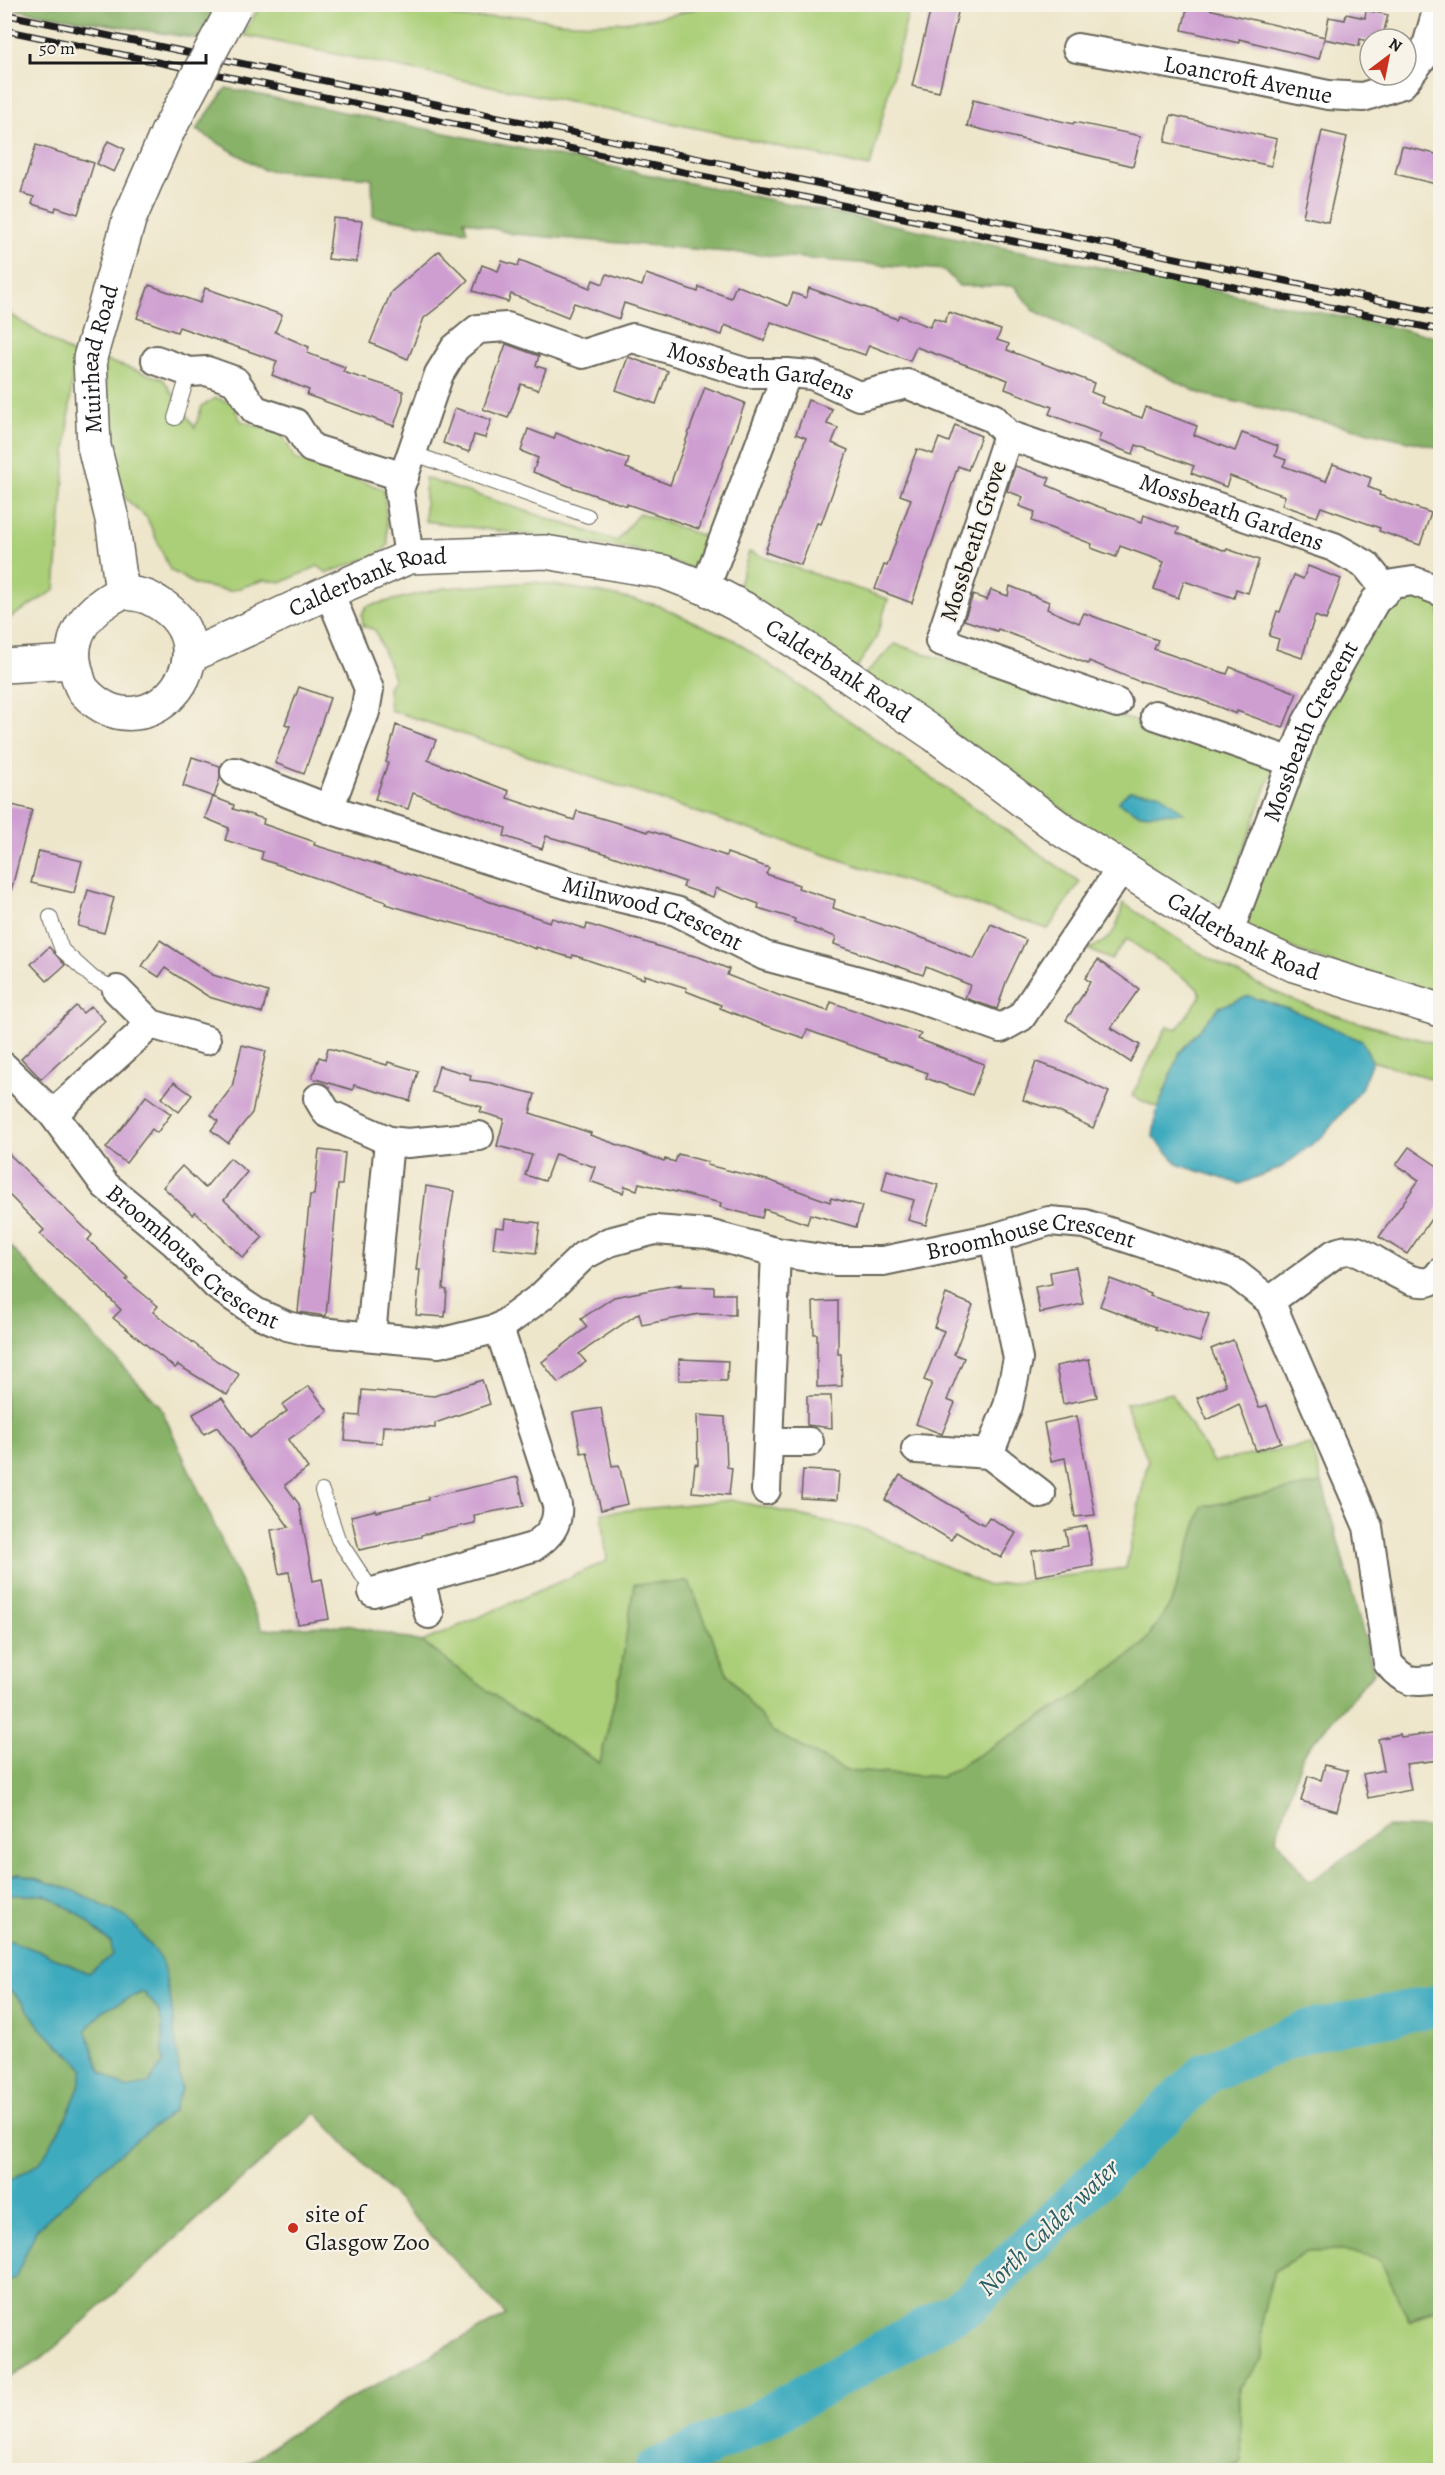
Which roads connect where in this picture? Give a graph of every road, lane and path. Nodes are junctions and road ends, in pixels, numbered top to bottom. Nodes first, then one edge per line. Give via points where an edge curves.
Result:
1 (234, 6) edge
2 (1438, 9) edge
3 (1077, 48) dead end
4 (156, 360) dead end
5 (189, 372) junction
6 (787, 373) junction
7 (175, 418) dead end
8 (1008, 435) junction
9 (408, 465) junction
10 (588, 516) dead end
11 (409, 557) junction
12 (705, 588) junction
13 (1386, 590) junction
14 (328, 591) junction
15 (1440, 591) edge
16 (122, 592) junction
17 (190, 656) junction
18 (73, 662) junction
19 (4, 666) edge
20 (1116, 702) dead end
21 (1155, 715) dead end
22 (1292, 762) junction
23 (235, 772) dead end
24 (329, 809) junction
25 (1122, 867) junction
26 (50, 917) dead end
27 (1228, 934) junction
28 (117, 990) joint
29 (1440, 1010) edge
30 (151, 1024) junction
31 (206, 1040) dead end
32 (4, 1066) edge
33 (318, 1098) dead end
34 (53, 1114) junction
35 (479, 1136) dead end
36 (389, 1141) junction
37 (994, 1238) junction
38 (776, 1252) junction
39 (1440, 1273) edge
40 (1270, 1300) junction
41 (499, 1328) junction
42 (371, 1336) junction
43 (769, 1442) junction
44 (809, 1442) dead end
45 (916, 1449) dead end
46 (989, 1455) junction
47 (766, 1490) dead end
48 (322, 1491) dead end
49 (1041, 1494) dead end
50 (420, 1579) junction
51 (373, 1592) joint
52 (429, 1614) dead end
53 (1440, 1679) edge

1 - 16 street, Muirhead Road, bridge via 167,133 129,220 90,358 94,446 112,519
2 - 3 street, Loancroft Avenue via 1424,56 1402,84 1363,97 1328,95
4 - 5 street
5 - 7 lane
5 - 9 street via 207,371 235,381 255,410 295,423 311,448
6 - 8 street, Mossbeath Gardens via 812,375 859,396 907,384 993,418
6 - 9 street, Mossbeath Gardens via 747,373 633,338 582,354 507,327 478,329 455,348 439,374
6 - 12 street
8 - 13 street, Mossbeath Gardens via 1334,547 1366,565
8 - 20 street, Mossbeath Grove via 940,641
9 - 10 lane
9 - 11 street, Mossbeath Gardens via 399,490
11 - 12 street, Calderbank Road via 545,552 664,572
11 - 14 street, Calderbank Road
12 - 25 street, Calderbank Road via 850,676 1062,830
13 - 15 street via 1393,584 1413,580
13 - 22 street, Mossbeath Crescent via 1307,722
14 - 17 street, Calderbank Road
14 - 24 street via 369,689 365,712
16 - 17 street via 148,597 170,611 183,624
16 - 18 street via 106,600 81,623
17 - 18 street via 183,680 169,698 153,709 132,713 94,702 81,687
18 - 19 street
21 - 22 street
22 - 27 street, Mossbeath Crescent
23 - 24 street, Milnwood Crescent
24 - 25 street, Milnwood Crescent via 575,887 676,912 765,956 904,993 1001,1028 1021,1017
25 - 27 street, Calderbank Road
26 - 28 lane via 62,950 93,978
27 - 29 street, Calderbank Road via 1294,965
28 - 30 street
30 - 31 street
30 - 34 street
32 - 34 street, Broomhouse Crescent
33 - 36 street via 327,1113
34 - 42 street, Broomhouse Crescent via 105,1185 175,1243 217,1286 287,1326
35 - 36 street via 408,1143
36 - 42 street
37 - 38 street, Broomhouse Crescent via 883,1261 835,1262
37 - 40 street, Broomhouse Crescent via 1048,1221 1085,1224 1236,1274
37 - 46 street via 1018,1359 1008,1406
38 - 41 street, Broomhouse Crescent via 678,1230 655,1230 609,1242 583,1256 542,1296
38 - 43 street
39 - 40 street via 1437,1279 1426,1283 1412,1281 1358,1251 1344,1250
40 - 53 street, Broomhouse Crescent via 1368,1527 1388,1663 1399,1676 1412,1682
41 - 42 street, Broomhouse Crescent via 439,1343
41 - 50 street via 558,1517 549,1536 533,1547
43 - 44 street
43 - 47 street
45 - 46 street
46 - 49 street
48 - 51 lane via 338,1539
50 - 51 street
50 - 52 street

